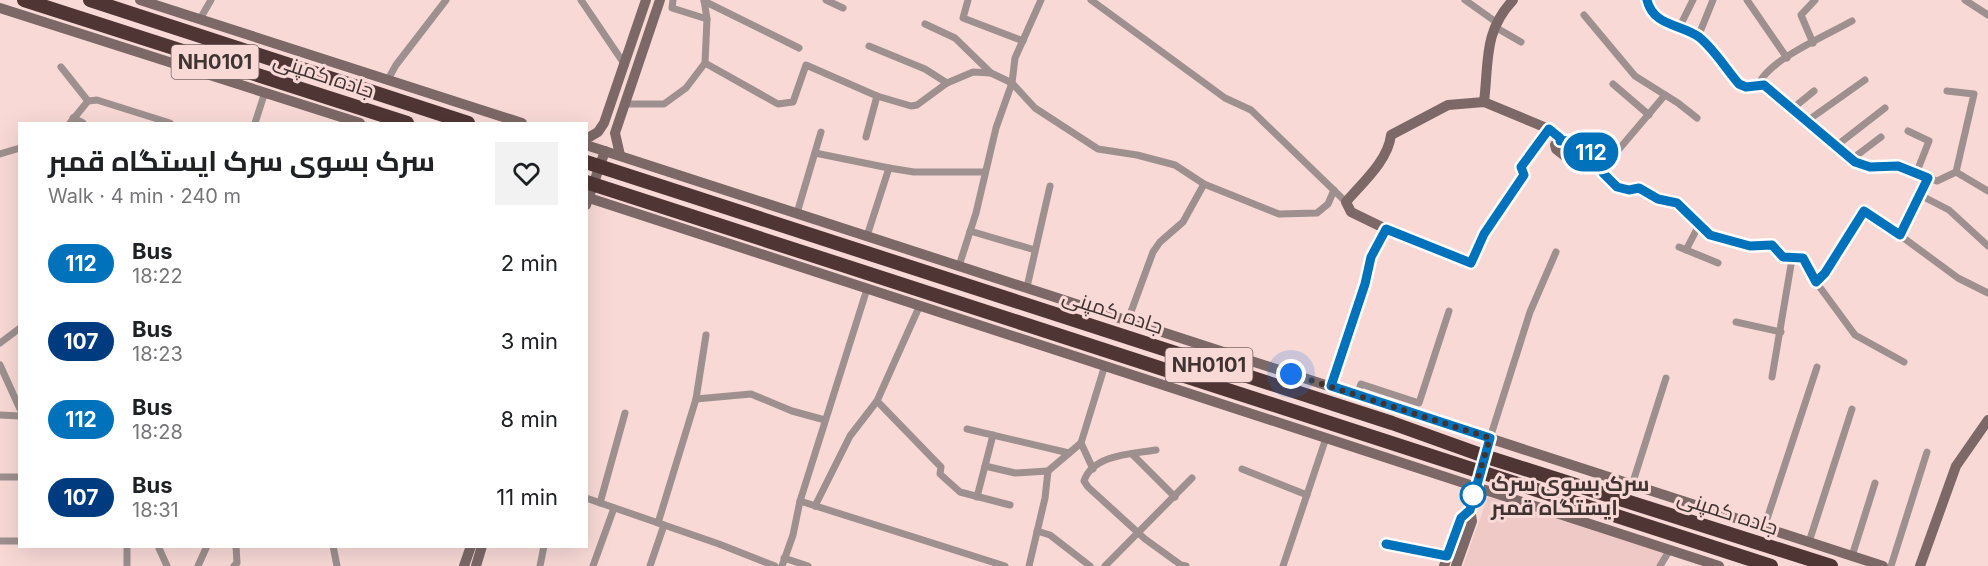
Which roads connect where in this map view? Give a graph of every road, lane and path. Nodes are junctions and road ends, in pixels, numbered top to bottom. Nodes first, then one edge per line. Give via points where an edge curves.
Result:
1 (24, 0) edge
2 (90, 0) edge
3 (140, 0) edge
4 (211, 0) edge
5 (446, 0) edge
6 (581, 0) edge
7 (646, 0) edge
8 (660, 0) edge
9 (673, 0) edge
10 (826, 0) edge
11 (968, 0) edge
12 (1041, 0) edge
13 (1091, 0) edge
14 (1465, 0) edge
15 (1513, 0) edge
16 (1647, 0) edge
17 (1693, 0) edge
18 (1713, 0) edge
19 (1747, 0) edge
20 (1815, 0) edge
21 (1965, 0) edge
22 (704, 1) edge
23 (0, 8) edge
24 (843, 8) dead end
25 (1584, 15) dead end
26 (1988, 15) edge
27 (200, 19) junction
28 (707, 20) junction
29 (1852, 21) dead end
30 (925, 24) dead end
31 (1496, 25) junction
32 (1679, 28) junction
33 (1698, 37) junction
34 (1023, 42) junction
35 (1521, 42) dead end
36 (1813, 43) junction
37 (869, 46) dead end
38 (799, 48) dead end
39 (1787, 58) junction
40 (705, 63) junction
41 (625, 64) junction
42 (61, 67) dead end
43 (991, 73) junction
44 (1865, 80) dead end
45 (387, 81) junction
46 (947, 83) junction
47 (1012, 83) junction
48 (1613, 84) dead end
49 (1759, 84) junction
50 (1814, 91) dead end
51 (1947, 91) dead end
52 (265, 92) junction
53 (1665, 95) junction
54 (435, 96) junction
55 (878, 96) junction
56 (88, 101) junction
57 (1484, 102) junction
58 (625, 104) junction
59 (1885, 108) dead end
60 (1792, 109) junction
61 (430, 110) junction
62 (1649, 115) junction
63 (1697, 118) dead end
64 (72, 120) edge
65 (1807, 121) junction
66 (168, 122) edge
67 (255, 122) edge
68 (357, 122) edge
69 (404, 122) edge
70 (465, 122) edge
71 (519, 122) edge
72 (1549, 129) junction
73 (1908, 131) dead end
74 (821, 132) dead end
75 (1881, 136) dead end
76 (866, 137) dead end
77 (588, 139) edge
78 (1560, 141) junction
79 (588, 146) edge
80 (1836, 146) junction
81 (18, 149) edge
82 (605, 151) junction
83 (815, 153) junction
84 (0, 154) edge
85 (620, 155) junction
86 (1852, 159) junction
87 (593, 165) edge
88 (889, 168) junction
89 (1580, 168) dead end
90 (1603, 168) junction
91 (984, 172) junction
92 (1956, 172) junction
93 (1916, 174) junction
94 (1928, 178) junction
95 (590, 183) edge
96 (1204, 184) junction
97 (1050, 186) dead end
98 (1334, 190) junction
99 (1988, 191) edge
100 (1920, 195) junction
101 (588, 200) edge
102 (1346, 202) junction
103 (797, 213) junction
104 (1699, 225) junction
105 (1386, 229) junction
106 (970, 231) junction
107 (1900, 235) junction
108 (867, 236) junction
109 (1988, 246) edge
110 (1035, 250) junction
111 (1556, 252) dead end
112 (1792, 259) junction
113 (1718, 263) dead end
114 (959, 266) junction
115 (1816, 282) junction
116 (1027, 287) junction
117 (867, 288) junction
118 (1988, 293) edge
119 (920, 305) junction
120 (1449, 311) dead end
121 (1128, 320) junction
122 (1736, 322) dead end
123 (18, 330) edge
124 (1781, 332) junction
125 (706, 335) dead end
126 (0, 343) edge
127 (1904, 362) dead end
128 (0, 364) edge
129 (1105, 365) junction
130 (1817, 367) dead end
131 (1772, 377) dead end
132 (1666, 378) dead end
133 (1331, 386) junction
134 (1357, 395) junction
135 (696, 399) junction
136 (877, 401) junction
137 (18, 404) edge
138 (1852, 409) dead end
139 (626, 413) dead end
140 (0, 415) edge
141 (18, 416) edge
142 (825, 420) junction
143 (1988, 420) edge
144 (967, 429) dead end
145 (993, 435) junction
146 (1326, 438) junction
147 (1490, 438) junction
148 (1081, 443) junction
149 (1156, 450) dead end
150 (1926, 452) dead end
151 (1069, 453) junction
152 (1132, 454) junction
153 (1484, 456) junction
154 (985, 466) junction
155 (1093, 469) junction
156 (1242, 469) dead end
157 (1048, 471) junction
158 (1478, 472) junction
159 (0, 477) edge
160 (18, 477) edge
161 (1192, 478) dead end
162 (1875, 483) dead end
163 (1632, 485) junction
164 (1475, 486) junction
165 (1307, 495) junction
166 (977, 497) junction
167 (1175, 497) junction
168 (588, 499) edge
169 (800, 501) junction
170 (600, 503) junction
171 (1010, 504) dead end
172 (815, 506) junction
173 (614, 508) junction
174 (1470, 510) junction
175 (661, 524) junction
176 (1764, 528) junction
177 (1037, 531) junction
178 (1139, 533) junction
179 (0, 541) edge
180 (18, 542) edge
181 (1809, 542) junction
182 (1386, 544) dead end
183 (127, 548) edge
184 (159, 548) edge
185 (206, 548) edge
186 (236, 548) edge
187 (333, 548) edge
188 (470, 548) edge
189 (481, 548) edge
190 (544, 548) edge
191 (1669, 551) junction
192 (1852, 556) junction
193 (784, 558) junction
194 (1446, 561) edge
195 (127, 566) edge
196 (166, 566) edge
197 (198, 566) edge
198 (234, 566) edge
199 (337, 566) edge
200 (464, 566) edge
201 (476, 566) edge
202 (540, 566) edge
203 (593, 566) edge
204 (650, 566) edge
205 (775, 566) edge
206 (782, 566) edge
207 (808, 566) edge
208 (1005, 566) edge
209 (1029, 566) edge
210 (1090, 566) edge
211 (1105, 566) edge
212 (1186, 566) edge
213 (1283, 566) edge
214 (1456, 566) edge
215 (1660, 566) edge
216 (1719, 566) edge
217 (1771, 566) edge
218 (1831, 566) edge
219 (1883, 566) edge
220 (1891, 566) edge
221 (1920, 566) edge

1 - 69 highway, جاده کمپنی / NH0101
2 - 61 highway, جاده کمپنی / NH0101
3 - 27 street
4 - 27 street
5 - 45 street
6 - 41 street
7 - 41 street
8 - 58 street
9 - 28 street via 672,8
10 - 24 street
11 - 34 street via 963,18
12 - 34 street
13 - 98 street via 1225,98 1251,110
14 - 31 street
15 - 31 street
16 - 32 street via 1659,19
17 - 32 street
18 - 33 street
19 - 39 street
20 - 36 street via 1802,15
21 - 26 street
22 - 28 street
22 - 38 street
23 - 52 street
25 - 53 street via 1635,76
27 - 45 street
28 - 40 street
29 - 36 street
30 - 43 street via 955,38
31 - 35 street
31 - 57 street via 1486,51
32 - 33 street
33 - 49 street via 1739,84
34 - 47 street via 1015,58
36 - 39 street
37 - 46 street via 925,69
39 - 49 street via 1762,75
40 - 55 street via 778,104 793,102 806,65
40 - 58 street via 686,88 664,104
41 - 77 street via 604,123
42 - 56 street
43 - 46 street via 973,72
43 - 47 street
44 - 65 street
45 - 54 street
46 - 55 street via 917,105
47 - 91 street
47 - 96 street via 1035,108 1098,149 1175,165
48 - 62 street
49 - 60 street
50 - 60 street
51 - 92 street via 1974,94
52 - 67 street
52 - 68 street
53 - 62 street
53 - 63 street
54 - 61 highway
54 - 71 street
55 - 76 street
56 - 64 street
56 - 66 street via 106,102
57 - 72 street
57 - 102 street via 1448,105 1391,135 1384,156
58 - 85 street via 615,133
59 - 80 street
60 - 65 street
61 - 70 highway, جاده کمپنی / NH0101
62 - 90 street
65 - 80 street
72 - 78 street
72 - 105 street via 1521,167 1524,175 1484,234 1471,263
73 - 93 street via 1929,141
74 - 83 street
75 - 86 street
78 - 89 street via 1556,149
78 - 90 street via 1577,141 1599,159
79 - 82 street
80 - 86 street
81 - 84 street
82 - 85 street
82 - 87 street
83 - 88 street
83 - 103 street
85 - 103 street
86 - 93 street via 1862,165 1898,166
87 - 95 street
87 - 153 highway, جاده کمپنی / NH0101
88 - 91 street
88 - 108 street
90 - 104 street via 1607,179 1617,187 1639,188 1658,199 1677,203
91 - 106 street
92 - 94 street via 1940,181
92 - 99 street
93 - 94 street
94 - 100 street
95 - 158 highway, جاده کمپنی / NH0101
96 - 98 street via 1279,214 1317,213 1328,204
96 - 121 street via 1183,222 1153,252
97 - 110 street
98 - 102 street
100 - 107 street
100 - 109 street via 1949,210
101 - 117 street
102 - 105 street via 1352,212
103 - 108 street
104 - 112 street via 1721,240 1750,246 1772,245 1783,257
104 - 113 street via 1682,248
105 - 133 street via 1371,257
106 - 110 street
106 - 114 street
107 - 115 street via 1864,211
107 - 118 street via 1958,278
108 - 114 street
110 - 116 street
111 - 147 street via 1532,304
112 - 115 street via 1803,258
112 - 124 street
114 - 116 street
115 - 127 street via 1855,335
116 - 121 street
117 - 119 street
117 - 142 street
119 - 129 street
119 - 136 street
120 - 134 street via 1419,403 1361,384
121 - 133 street
122 - 124 street
123 - 126 street
124 - 131 street
125 - 135 street
128 - 137 street
129 - 146 street
129 - 148 street
130 - 176 street
132 - 163 street
133 - 134 street
134 - 147 street
135 - 142 street via 751,394
135 - 175 street
136 - 166 street via 941,467 940,474 960,492
136 - 172 street via 850,436
138 - 181 street
139 - 170 street
140 - 141 street
142 - 169 street
143 - 221 street via 1956,466
144 - 145 street
145 - 151 street
145 - 154 street
146 - 164 street
146 - 165 street
147 - 153 street
147 - 163 street
148 - 151 street
148 - 155 street
149 - 152 street
150 - 220 street
151 - 157 street
152 - 155 street via 1112,457
152 - 167 street
153 - 158 street
153 - 218 highway, جاده کمپنی / NH0101
154 - 157 street via 1014,473
154 - 166 street
155 - 178 street via 1084,481 1088,488
156 - 165 street
157 - 177 street
158 - 164 street
158 - 217 highway, جاده کمپنی / NH0101
159 - 160 street
161 - 167 street
162 - 192 street
163 - 176 street
164 - 174 street
164 - 191 street
165 - 213 street
166 - 171 street
167 - 178 street
168 - 170 street
169 - 172 street
169 - 193 street
170 - 173 street
172 - 208 street
173 - 175 street
173 - 203 street
174 - 194 street via 1461,518
174 - 214 street via 1472,521
175 - 204 street
175 - 205 street
176 - 181 street
177 - 209 street
177 - 210 street via 1050,535
178 - 211 street
178 - 212 street
179 - 180 street
181 - 192 street
182 - 194 street
183 - 195 street
184 - 196 street
185 - 197 street
186 - 198 street
187 - 199 street
188 - 200 street
189 - 201 street
190 - 202 street
191 - 215 street
191 - 216 street
192 - 219 street
193 - 206 street
193 - 207 street

